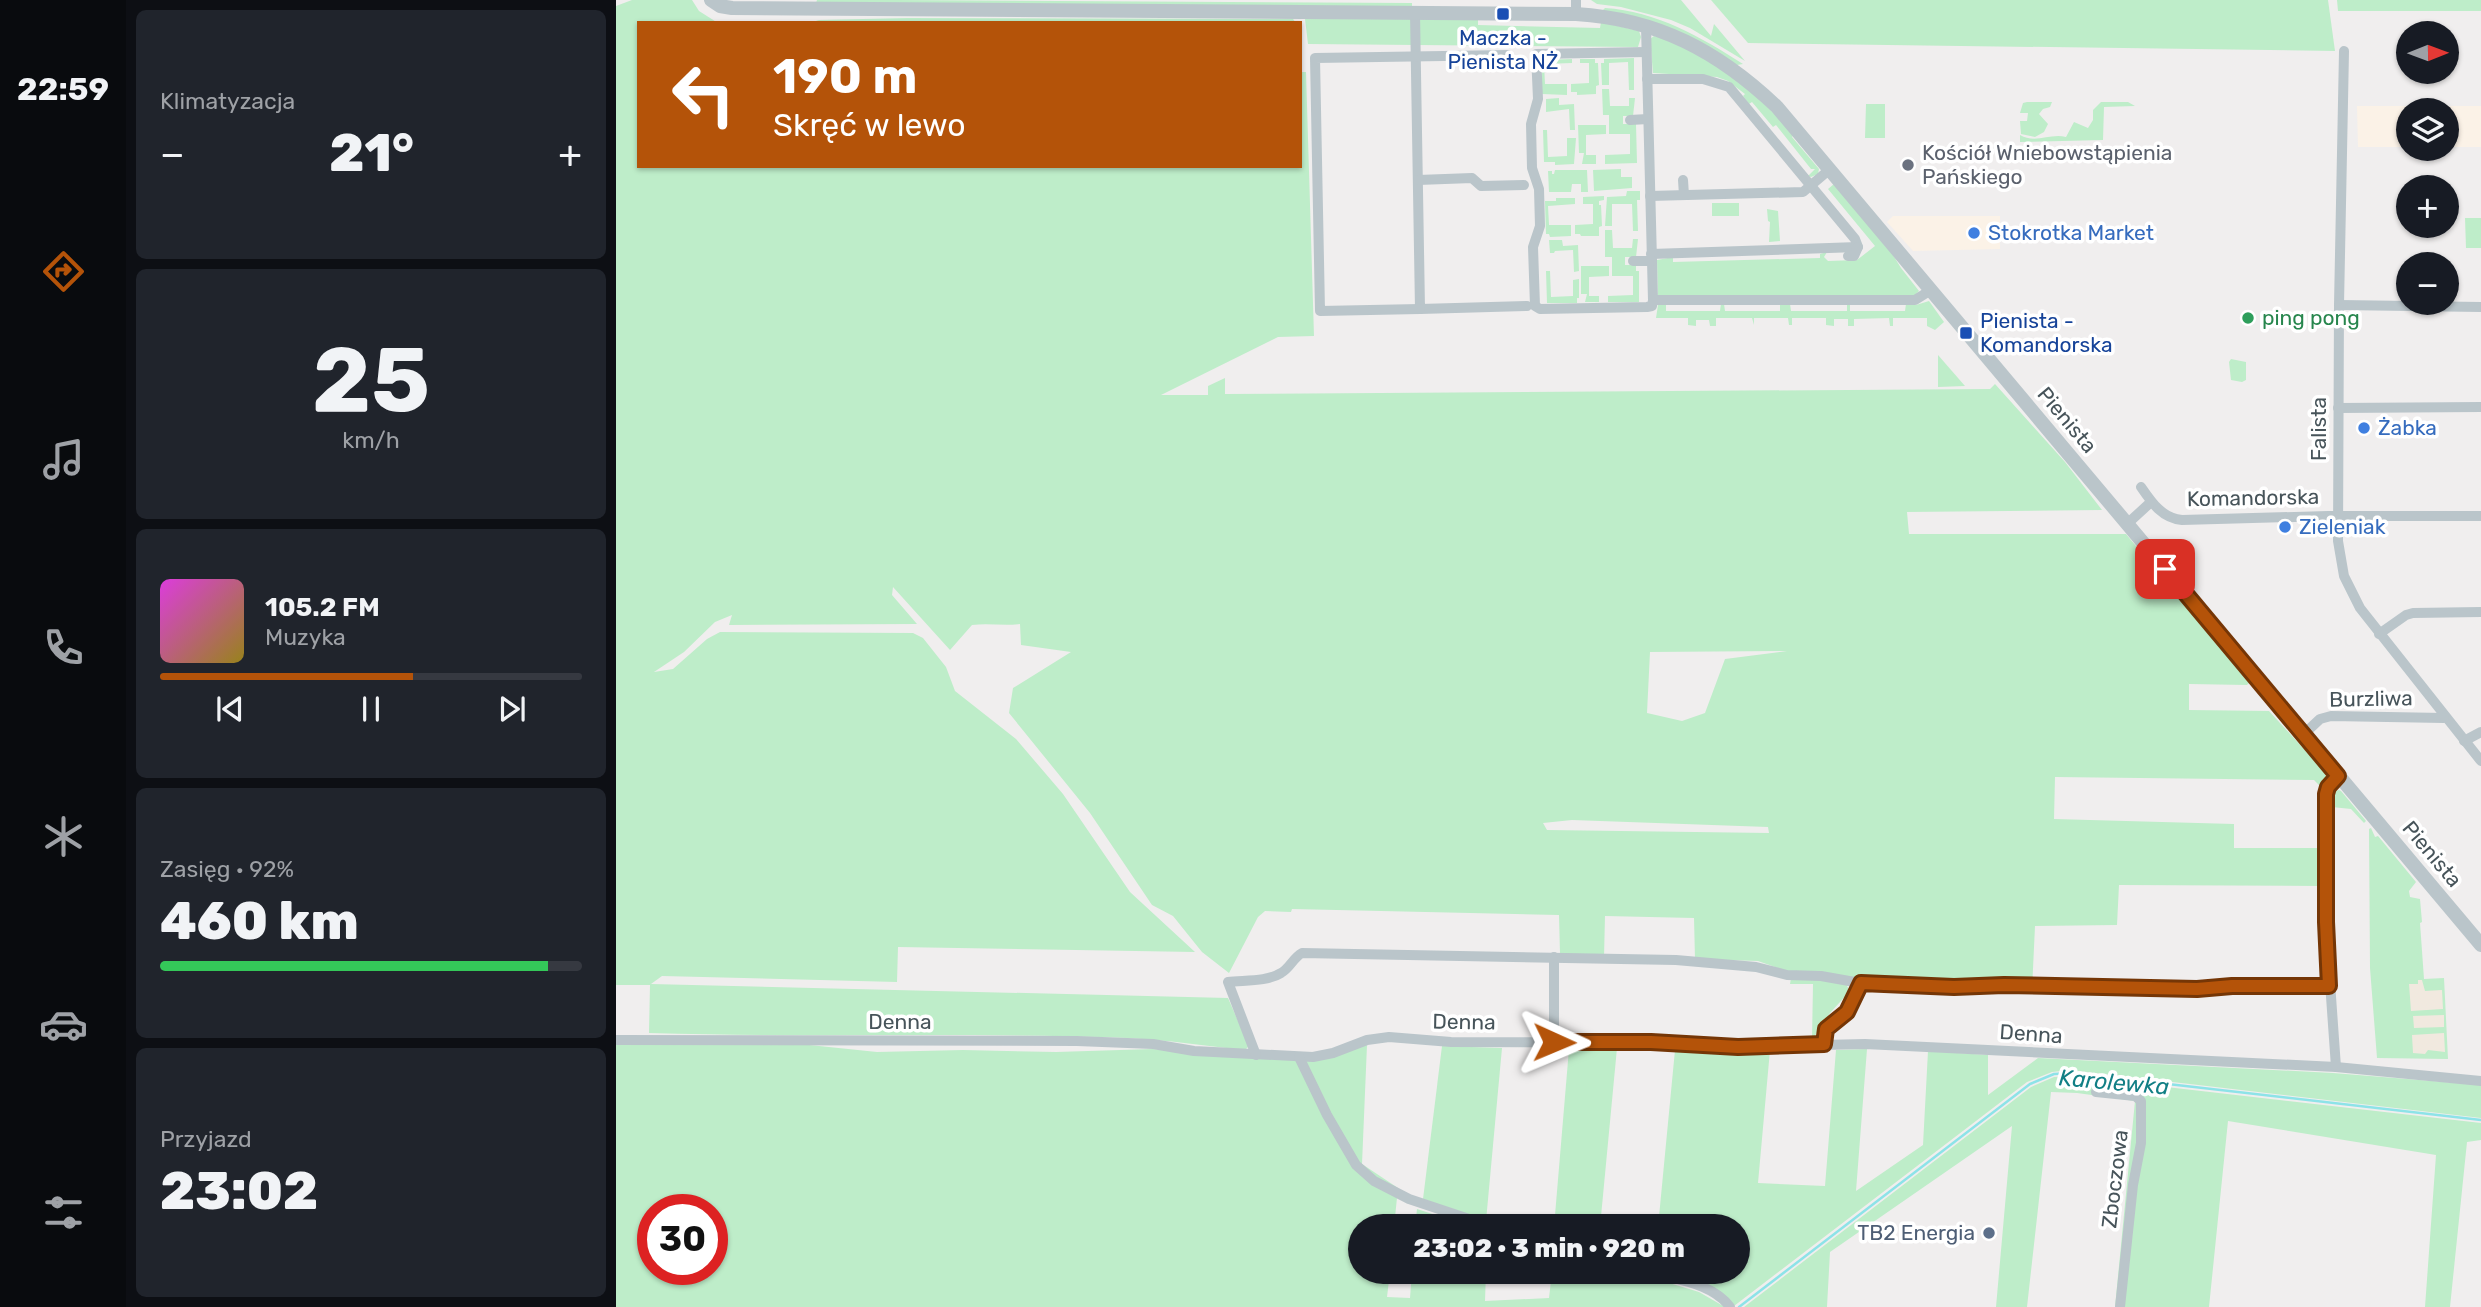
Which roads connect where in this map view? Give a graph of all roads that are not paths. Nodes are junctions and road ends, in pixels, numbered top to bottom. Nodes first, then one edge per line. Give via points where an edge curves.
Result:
1 (710, 0) edge
2 (781, 4) edge
3 (1576, 7) edge
4 (1416, 13) junction
5 (1646, 26) junction
6 (2344, 51) dead end
7 (1646, 52) junction
8 (1508, 55) dead end
9 (1416, 57) junction
10 (1647, 79) junction
11 (1648, 119) junction
12 (1630, 120) dead end
13 (1829, 170) junction
14 (1418, 180) junction
15 (1683, 180) dead end
16 (1524, 185) dead end
17 (1812, 185) junction
18 (1684, 194) junction
19 (1650, 196) junction
20 (1857, 247) junction
21 (1848, 256) dead end
22 (1652, 257) junction
23 (1633, 261) dead end
24 (1931, 290) junction
25 (1653, 300) junction
26 (2339, 305) junction
27 (1527, 306) dead end
28 (2481, 307) edge
29 (1420, 309) junction
30 (2481, 407) edge
31 (2339, 408) junction
32 (2141, 487) dead end
33 (2151, 502) junction
34 (2338, 516) junction
35 (2481, 516) edge
36 (2127, 524) junction
37 (2481, 612) edge
38 (2379, 634) junction
39 (2444, 718) junction
40 (2481, 733) edge
41 (2304, 734) junction
42 (2464, 741) junction
43 (2481, 761) edge
44 (2338, 776) junction
45 (2481, 945) edge
46 (1554, 957) junction
47 (1861, 983) junction
48 (2329, 986) junction
49 (616, 1040) edge
50 (1554, 1042) junction
51 (1824, 1044) junction
52 (1256, 1055) junction
53 (1300, 1057) junction
54 (2336, 1068) junction
55 (2481, 1081) edge
56 (2096, 1092) dead end
57 (1454, 1214) edge
58 (1690, 1284) edge
59 (1728, 1305) edge
60 (2120, 1307) edge

1 - 2 street, Pienista via 726,8
2 - 4 street, Pienista
3 - 4 street, Pienista
3 - 5 street, Pienista
4 - 9 street
5 - 7 street
5 - 13 street, Pienista via 1698,47 1740,74 1777,107
6 - 26 street, Falista
7 - 10 street
7 - 25 street via 1536,54 1538,99 1531,124 1532,168 1539,189 1540,226 1533,247 1535,306 1540,309 1647,307
8 - 9 street
9 - 14 street
9 - 29 street via 1315,58 1320,311
10 - 11 street
10 - 17 street via 1703,79 1730,87
11 - 12 street
11 - 19 street
13 - 17 street
13 - 24 street, Pienista
14 - 16 street via 1472,178 1481,186
14 - 29 street
15 - 18 street
17 - 18 street via 1800,192
17 - 20 street
18 - 19 street
19 - 22 street
20 - 21 street via 1854,256
20 - 22 street
22 - 23 street
22 - 25 street
24 - 25 street via 1915,300
24 - 36 street, Pienista
26 - 28 street
26 - 31 street, Falista
27 - 29 street
30 - 31 street
31 - 34 street, Falista
32 - 33 street, Komandorska
33 - 34 street, Komandorska via 2165,515 2182,520
33 - 36 street
34 - 35 street, Komandorska
34 - 38 street, Falista via 2344,576
36 - 41 street, Pienista
37 - 38 street via 2413,613
38 - 39 street, Falista
39 - 41 street, Burzliwa via 2331,716 2320,719
39 - 42 street, Falista
40 - 42 street
41 - 44 street, Pienista
42 - 43 street, Falista
44 - 45 street, Pienista
44 - 48 street via 2326,794
46 - 47 street via 1756,967
46 - 50 street
46 - 52 street via 1302,953 1275,976 1228,982
47 - 48 street via 2197,989
47 - 51 street via 1847,1012 1826,1029
48 - 54 street
49 - 52 street, Denna via 1077,1041
50 - 51 street, Denna via 1738,1047
50 - 53 street, Denna via 1389,1037
51 - 54 street, Denna
52 - 53 street, Denna
53 - 57 street via 1356,1165 1374,1181 1409,1199
54 - 55 street, Denna
56 - 60 street, Zboczowa via 2135,1096 2141,1101 2141,1143
58 - 59 street via 1710,1290

